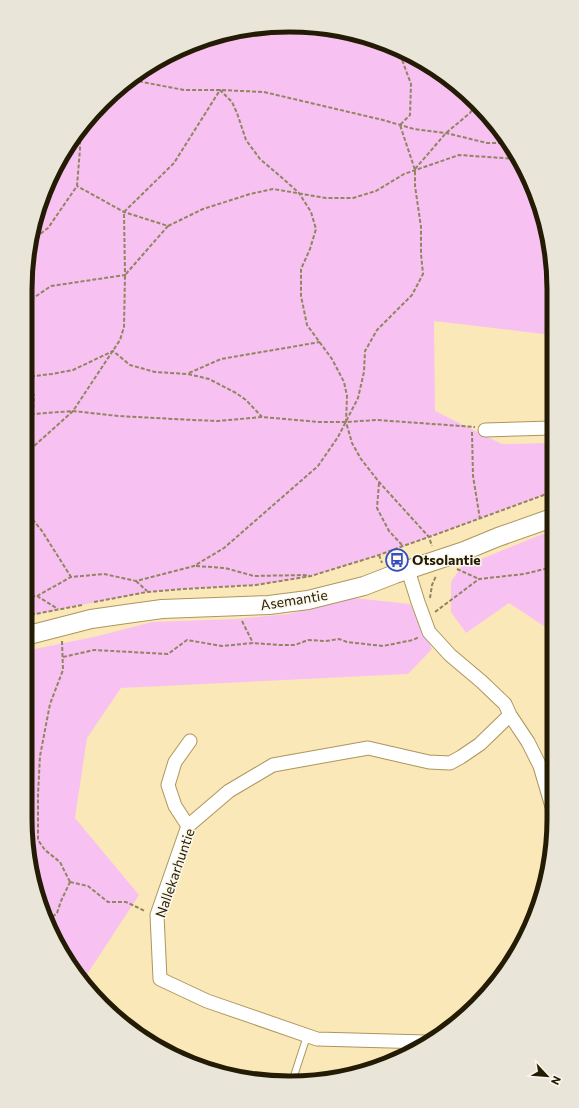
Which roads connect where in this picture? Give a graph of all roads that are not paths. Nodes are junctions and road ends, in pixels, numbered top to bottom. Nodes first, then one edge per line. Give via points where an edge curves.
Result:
1 (547, 428) edge
2 (485, 430) road end
3 (547, 520) edge
4 (408, 570) junction
5 (32, 634) edge
6 (510, 715) junction
7 (190, 741) dead end
8 (547, 790) edge
9 (188, 826) junction
10 (308, 1036) junction
11 (418, 1042) edge
12 (294, 1076) edge

1 - 2 street
3 - 4 main road, Asemantie
4 - 5 main road, Asemantie via 364,586 308,600 269,605 162,609 91,619
4 - 6 street via 429,632 450,655 505,704
6 - 8 street via 540,766
6 - 9 street, Nallekarhuntie via 480,744 450,763 429,762 368,748 273,765 228,791
7 - 9 street via 175,762 168,785 175,806
9 - 10 street, Nallekarhuntie via 157,915 160,979 207,1001
10 - 11 street, Nallekarhuntie via 317,1039
10 - 12 lane

